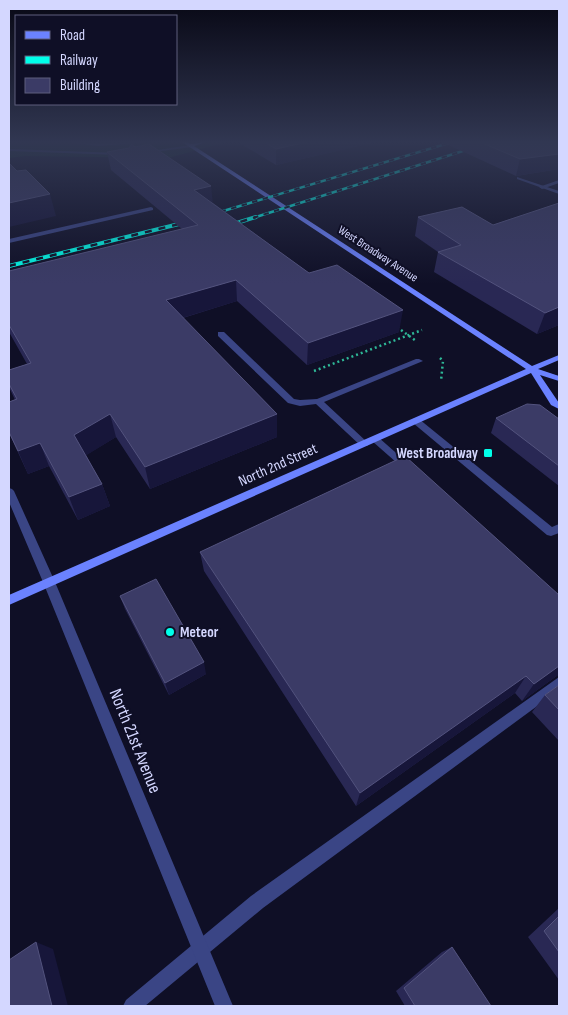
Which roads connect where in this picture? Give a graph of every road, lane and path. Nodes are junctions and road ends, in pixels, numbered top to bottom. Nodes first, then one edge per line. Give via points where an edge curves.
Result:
1 (256, 189) edge
2 (151, 209) edge
3 (9, 241) edge
4 (422, 330) dead end
5 (221, 334) dead end
6 (559, 357) edge
7 (419, 361) dead end
8 (533, 370) junction
9 (314, 371) dead end
10 (559, 379) edge
11 (318, 401) junction
12 (559, 406) edge
13 (416, 421) junction
14 (375, 439) junction
15 (364, 444) junction
16 (414, 474) edge
17 (9, 491) edge
18 (559, 528) edge
19 (49, 582) junction
20 (9, 600) edge
21 (559, 683) edge
22 (201, 949) junction
23 (132, 1006) edge
24 (224, 1006) edge

1 - 8 main road, West Broadway Avenue
2 - 3 street
4 - 9 path
5 - 11 street via 291,401
6 - 8 main road, North 2nd Street
7 - 11 street
8 - 10 main road, West Broadway Avenue
8 - 12 main road, West Broadway Avenue
8 - 13 main road, North 2nd Street
11 - 15 street
13 - 14 main road, North 2nd Street
13 - 18 street via 551,532
14 - 15 main road, North 2nd Street
14 - 16 street
15 - 19 main road, North 2nd Street
17 - 19 street, North 21st Avenue
19 - 20 main road, North 2nd Street
19 - 22 street, North 21st Avenue
21 - 22 street via 257,902
22 - 23 street
22 - 24 street, North 21st Avenue

